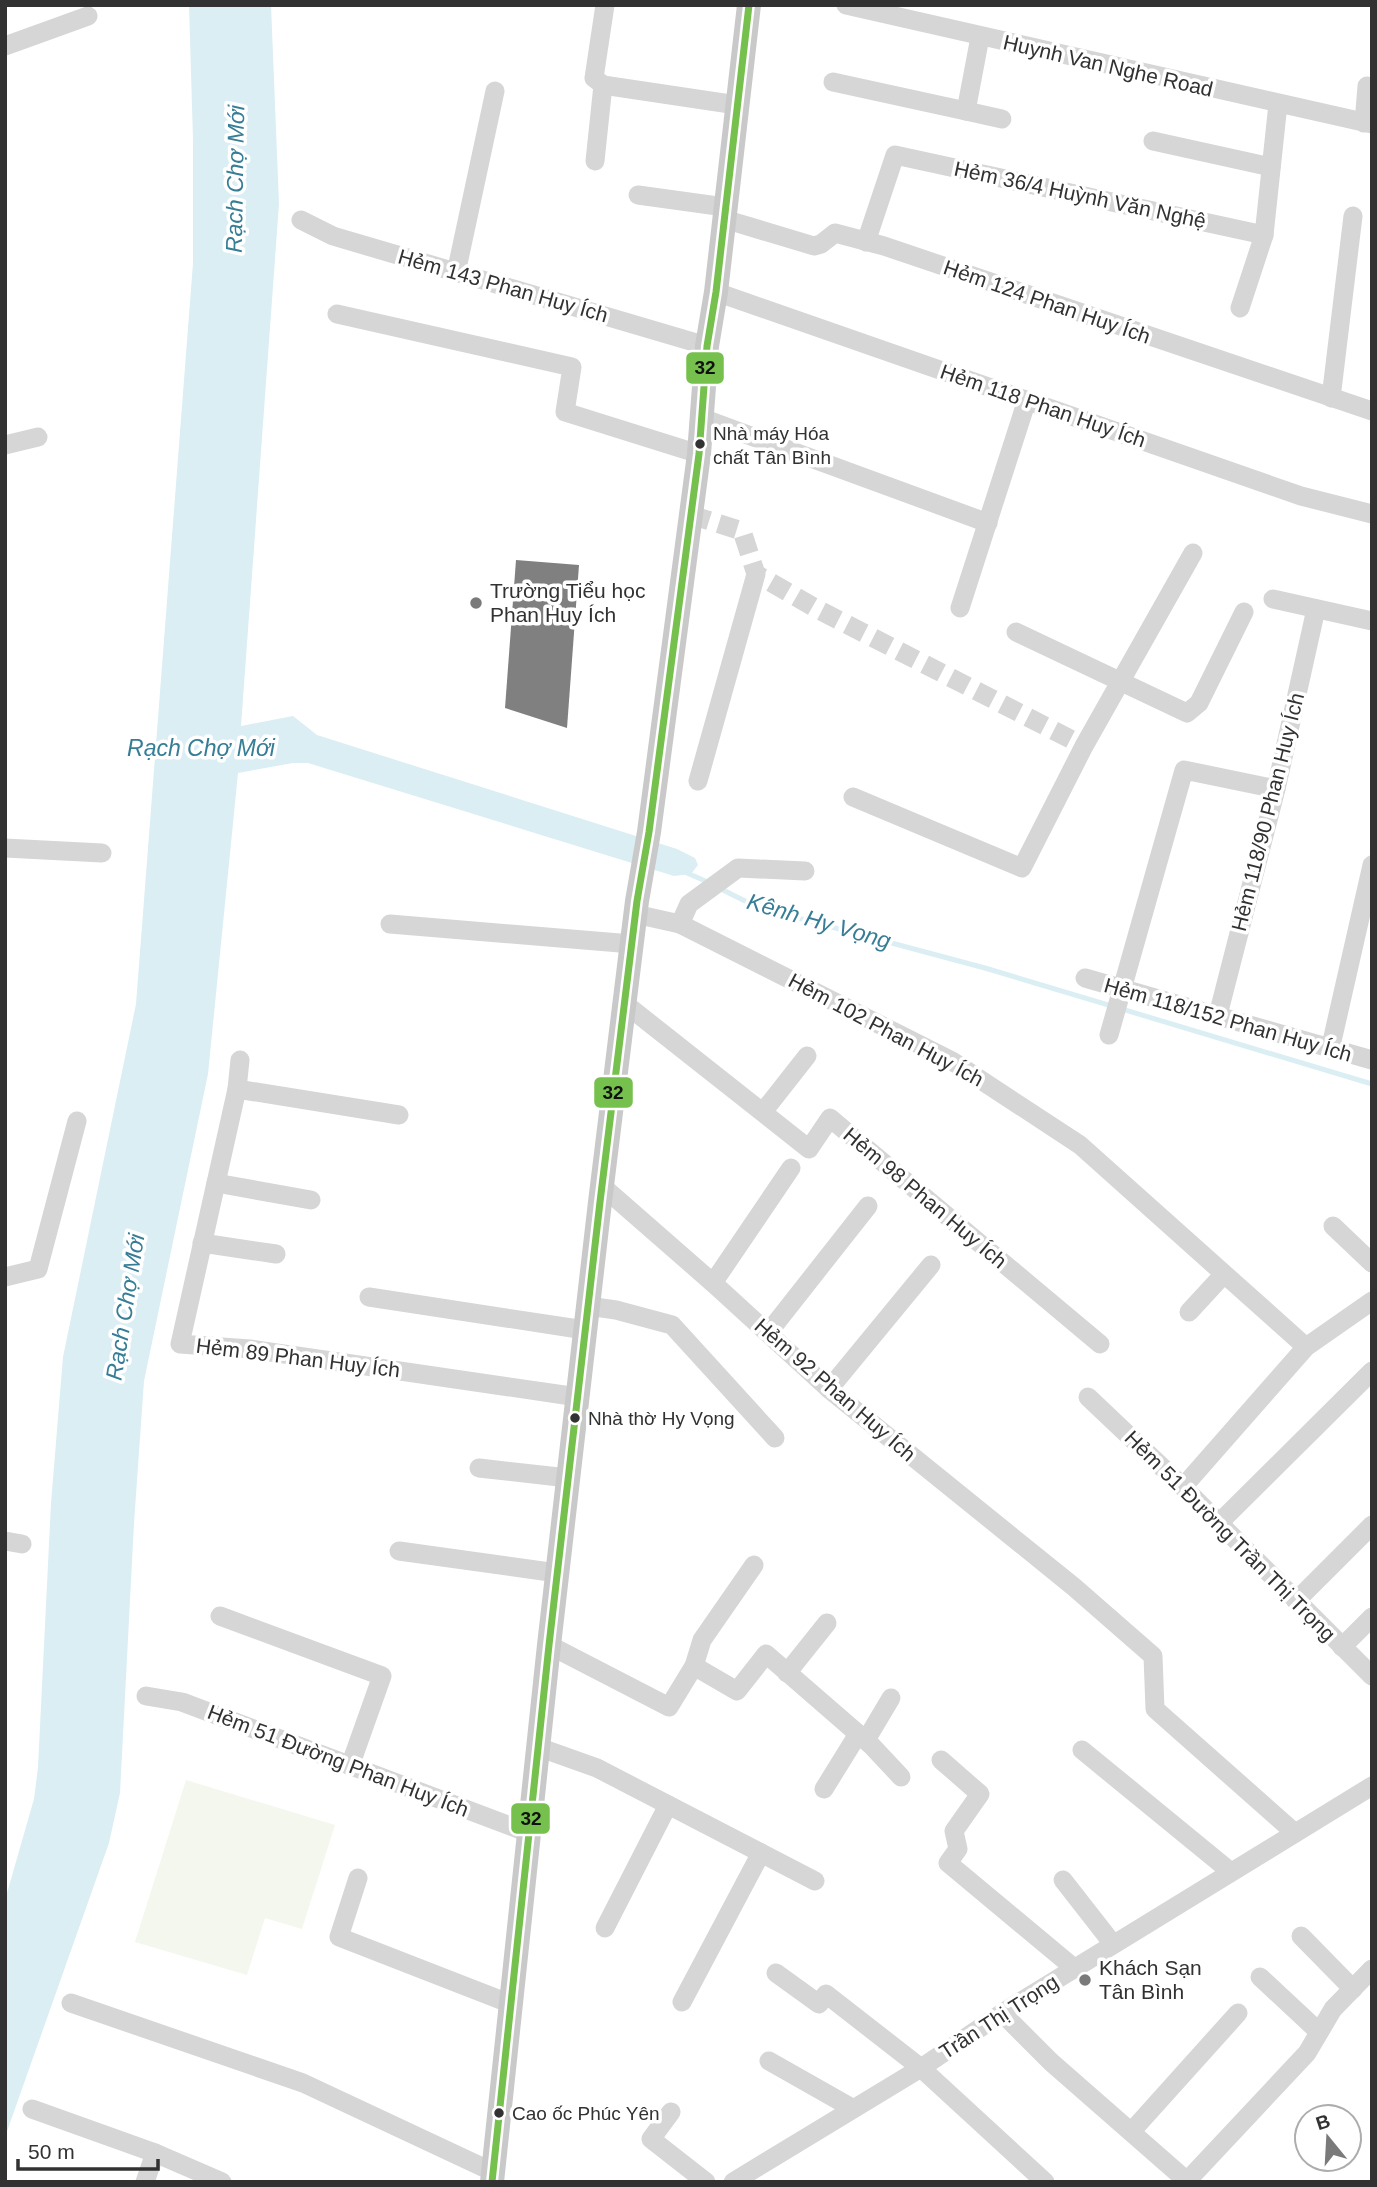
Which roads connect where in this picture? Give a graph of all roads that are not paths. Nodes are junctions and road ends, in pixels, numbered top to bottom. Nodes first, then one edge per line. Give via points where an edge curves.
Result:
1 (605, 5) edge
2 (749, 5) edge
3 (846, 5) edge
4 (88, 16) dead end
5 (980, 37) junction
6 (5, 46) edge
7 (833, 82) dead end
8 (603, 85) junction
9 (1372, 86) edge
10 (495, 91) dead end
11 (737, 104) junction
12 (1278, 104) junction
13 (967, 111) junction
14 (1002, 119) dead end
15 (1368, 124) edge
16 (1153, 141) dead end
17 (595, 161) dead end
18 (1271, 167) junction
19 (638, 195) dead end
20 (724, 213) junction
21 (1353, 216) dead end
22 (302, 220) dead end
23 (1264, 235) junction
24 (866, 242) junction
25 (456, 273) junction
26 (716, 292) junction
27 (1240, 308) dead end
28 (337, 314) dead end
29 (707, 346) junction
30 (1331, 398) junction
31 (1027, 400) junction
32 (1372, 411) edge
33 (702, 418) junction
34 (38, 437) dead end
35 (5, 445) edge
36 (699, 454) junction
37 (1372, 514) edge
38 (988, 523) junction
39 (1193, 552) dead end
40 (755, 574) dead end
41 (1273, 599) dead end
42 (960, 608) dead end
43 (1316, 609) junction
44 (1244, 612) dead end
45 (1372, 621) edge
46 (1016, 632) dead end
47 (1121, 681) junction
48 (698, 781) dead end
49 (1276, 789) junction
50 (853, 797) dead end
51 (5, 848) edge
52 (102, 853) dead end
53 (1372, 865) edge
54 (805, 872) dead end
55 (636, 907) junction
56 (390, 924) dead end
57 (680, 924) junction
58 (632, 944) junction
59 (1085, 978) dead end
60 (1123, 990) junction
61 (624, 1003) junction
62 (1218, 1015) junction
63 (1109, 1035) dead end
64 (1330, 1050) junction
65 (807, 1056) dead end
66 (240, 1060) dead end
67 (1372, 1060) edge
68 (237, 1089) junction
69 (762, 1112) junction
70 (399, 1115) dead end
71 (77, 1121) dead end
72 (791, 1168) dead end
73 (216, 1183) junction
74 (602, 1186) junction
75 (311, 1200) dead end
76 (868, 1206) dead end
77 (1334, 1226) dead end
78 (202, 1243) junction
79 (275, 1254) dead end
80 (1372, 1264) edge
81 (931, 1265) dead end
82 (1224, 1274) junction
83 (5, 1277) edge
84 (713, 1283) junction
85 (369, 1297) dead end
86 (1372, 1301) edge
87 (1189, 1312) dead end
88 (587, 1318) junction
89 (768, 1333) junction
90 (1100, 1344) dead end
91 (1306, 1347) junction
92 (1372, 1371) edge
93 (829, 1390) junction
94 (578, 1397) junction
95 (1088, 1397) dead end
96 (775, 1438) dead end
97 (479, 1468) dead end
98 (568, 1478) junction
99 (1183, 1487) junction
100 (1219, 1523) junction
101 (1372, 1525) edge
102 (399, 1551) dead end
103 (754, 1566) dead end
104 (557, 1573) junction
105 (1296, 1601) junction
106 (220, 1616) dead end
107 (1372, 1617) edge
108 (827, 1623) dead end
109 (549, 1645) junction
110 (1342, 1647) junction
111 (694, 1666) junction
112 (787, 1673) junction
113 (1372, 1676) edge
114 (146, 1696) dead end
115 (891, 1698) dead end
116 (862, 1737) junction
117 (538, 1747) junction
118 (1082, 1750) dead end
119 (941, 1760) dead end
120 (350, 1766) junction
121 (901, 1777) dead end
122 (1372, 1786) edge
123 (824, 1789) dead end
124 (668, 1805) junction
125 (529, 1833) junction
126 (1295, 1833) junction
127 (761, 1853) junction
128 (1231, 1872) junction
129 (358, 1878) dead end
130 (1063, 1880) dead end
131 (815, 1881) dead end
132 (605, 1928) dead end
133 (1301, 1937) dead end
134 (1113, 1944) junction
135 (1074, 1968) junction
136 (1372, 1969) edge
137 (776, 1973) dead end
138 (1260, 1977) dead end
139 (1353, 1989) junction
140 (682, 2002) dead end
141 (71, 2003) dead end
142 (511, 2004) junction
143 (1002, 2012) junction
144 (1238, 2013) dead end
145 (1319, 2032) junction
146 (769, 2061) dead end
147 (921, 2068) junction
148 (852, 2108) junction
149 (32, 2109) dead end
150 (671, 2112) dead end
151 (1131, 2132) junction
152 (155, 2154) junction
153 (493, 2177) edge
154 (1188, 2181) edge
155 (145, 2182) edge
156 (222, 2182) edge
157 (705, 2182) edge
158 (733, 2182) edge
159 (1045, 2182) edge

1 - 8 street via 594,78
2 - 11 main road
3 - 5 street, Huynh Van Nghe Road
4 - 6 street
5 - 12 street, Huynh Van Nghe Road
5 - 13 street
7 - 13 street
8 - 11 street
8 - 17 street
9 - 15 street via 1367,86
10 - 25 street
11 - 20 main road
12 - 15 street, Huynh Van Nghe Road
12 - 18 street
13 - 14 street
16 - 18 street
18 - 23 street
19 - 20 street, Hẻm 124 Phan Huy Ích
20 - 24 street, Hẻm 124 Phan Huy Ích via 814,246 835,233
20 - 26 main road
21 - 30 street
22 - 25 street, Hẻm 143 Phan Huy Ích via 333,236
23 - 24 street, Hẻm 36/4 Huỳnh Văn Nghệ via 895,155
23 - 27 street
24 - 30 street, Hẻm 124 Phan Huy Ích
25 - 29 street, Hẻm 143 Phan Huy Ích
26 - 29 main road
26 - 31 street, Hẻm 118 Phan Huy Ích
28 - 36 street via 572,367 565,412
29 - 33 main road
30 - 32 street, Hẻm 124 Phan Huy Ích
31 - 37 street, Hẻm 118 Phan Huy Ích via 1301,496
31 - 38 street
33 - 36 main road
33 - 38 street
34 - 35 street
36 - 55 main road
38 - 42 street
39 - 47 street
40 - 48 street
41 - 43 street
43 - 45 street
43 - 49 street, Hẻm 118/90 Phan Huy Ích
44 - 47 street via 1199,703 1187,713
46 - 47 street
47 - 50 street via 1022,868
49 - 60 street via 1184,770
49 - 62 street, Hẻm 118/90 Phan Huy Ích
51 - 52 street
53 - 64 street
54 - 57 street via 738,868 689,904
55 - 57 street, Hẻm 102 Phan Huy Ích
55 - 58 main road
56 - 58 street
57 - 82 street, Hẻm 102 Phan Huy Ích via 952,1061 1080,1145
58 - 61 main road
59 - 60 street, Hẻm 118/152 Phan Huy Ích
60 - 62 street, Hẻm 118/152 Phan Huy Ích
60 - 63 street
61 - 69 street, Hẻm 98 Phan Huy Ích
61 - 74 main road
62 - 64 street, Hẻm 118/152 Phan Huy Ích
64 - 67 street, Hẻm 118/152 Phan Huy Ích
65 - 69 street
66 - 68 street, Hẻm 89 Phan Huy Ích
68 - 70 street
68 - 73 street, Hẻm 89 Phan Huy Ích
69 - 90 street, Hẻm 98 Phan Huy Ích via 809,1149 830,1118
71 - 83 street via 38,1269
72 - 84 street
73 - 75 street
73 - 78 street, Hẻm 89 Phan Huy Ích
74 - 84 street, Hẻm 92 Phan Huy Ích
74 - 88 main road
76 - 89 street
77 - 80 street
78 - 79 street
78 - 94 street, Hẻm 89 Phan Huy Ích via 180,1344 250,1349
81 - 93 street
82 - 87 street
82 - 91 street, Hẻm 102 Phan Huy Ích
84 - 89 street, Hẻm 92 Phan Huy Ích
85 - 88 street
86 - 91 street
88 - 94 main road
88 - 96 street via 616,1310 672,1325
89 - 93 street, Hẻm 92 Phan Huy Ích
91 - 99 street
92 - 100 street
93 - 126 street, Hẻm 92 Phan Huy Ích via 1153,1656 1155,1709
94 - 98 main road
95 - 99 street, Hẻm 51 Đường Trần Thị Trọng
97 - 98 street
98 - 104 main road
99 - 100 street, Hẻm 51 Đường Trần Thị Trọng
100 - 105 street, Hẻm 51 Đường Trần Thị Trọng
101 - 105 street
102 - 104 street
103 - 111 street via 702,1640
104 - 109 main road
105 - 110 street, Hẻm 51 Đường Trần Thị Trọng
106 - 120 street via 382,1676
107 - 110 street
108 - 112 street
109 - 111 street via 668,1707
109 - 117 main road
110 - 113 street, Hẻm 51 Đường Trần Thị Trọng
111 - 112 street via 737,1691 766,1654
112 - 116 street
114 - 120 street, Hẻm 51 Đường Phan Huy Ích via 182,1702
115 - 116 street
116 - 121 street
116 - 123 street
117 - 124 street via 597,1769
117 - 125 main road
118 - 128 street
119 - 135 street via 980,1794 954,1831 958,1849 948,1863
120 - 125 street, Hẻm 51 Đường Phan Huy Ích
122 - 126 street, Trần Thị Trọng
124 - 127 street
124 - 132 street
125 - 142 main road
126 - 128 street, Trần Thị Trọng
127 - 131 street
127 - 140 street
128 - 134 street, Trần Thị Trọng
129 - 142 street via 339,1937
130 - 134 street
133 - 139 street
134 - 135 street, Trần Thị Trọng
135 - 143 street, Trần Thị Trọng
136 - 139 street
137 - 147 street via 819,2004 826,1994
138 - 145 street
139 - 145 street
141 - 153 street via 303,2083
142 - 153 main road
143 - 147 street, Trần Thị Trọng
143 - 151 street
144 - 151 street
145 - 154 street via 1307,2053
146 - 148 street
147 - 148 street, Trần Thị Trọng
147 - 159 street
148 - 158 street, Trần Thị Trọng
149 - 152 street
150 - 157 street via 651,2139
151 - 154 street
152 - 155 street
152 - 156 street

